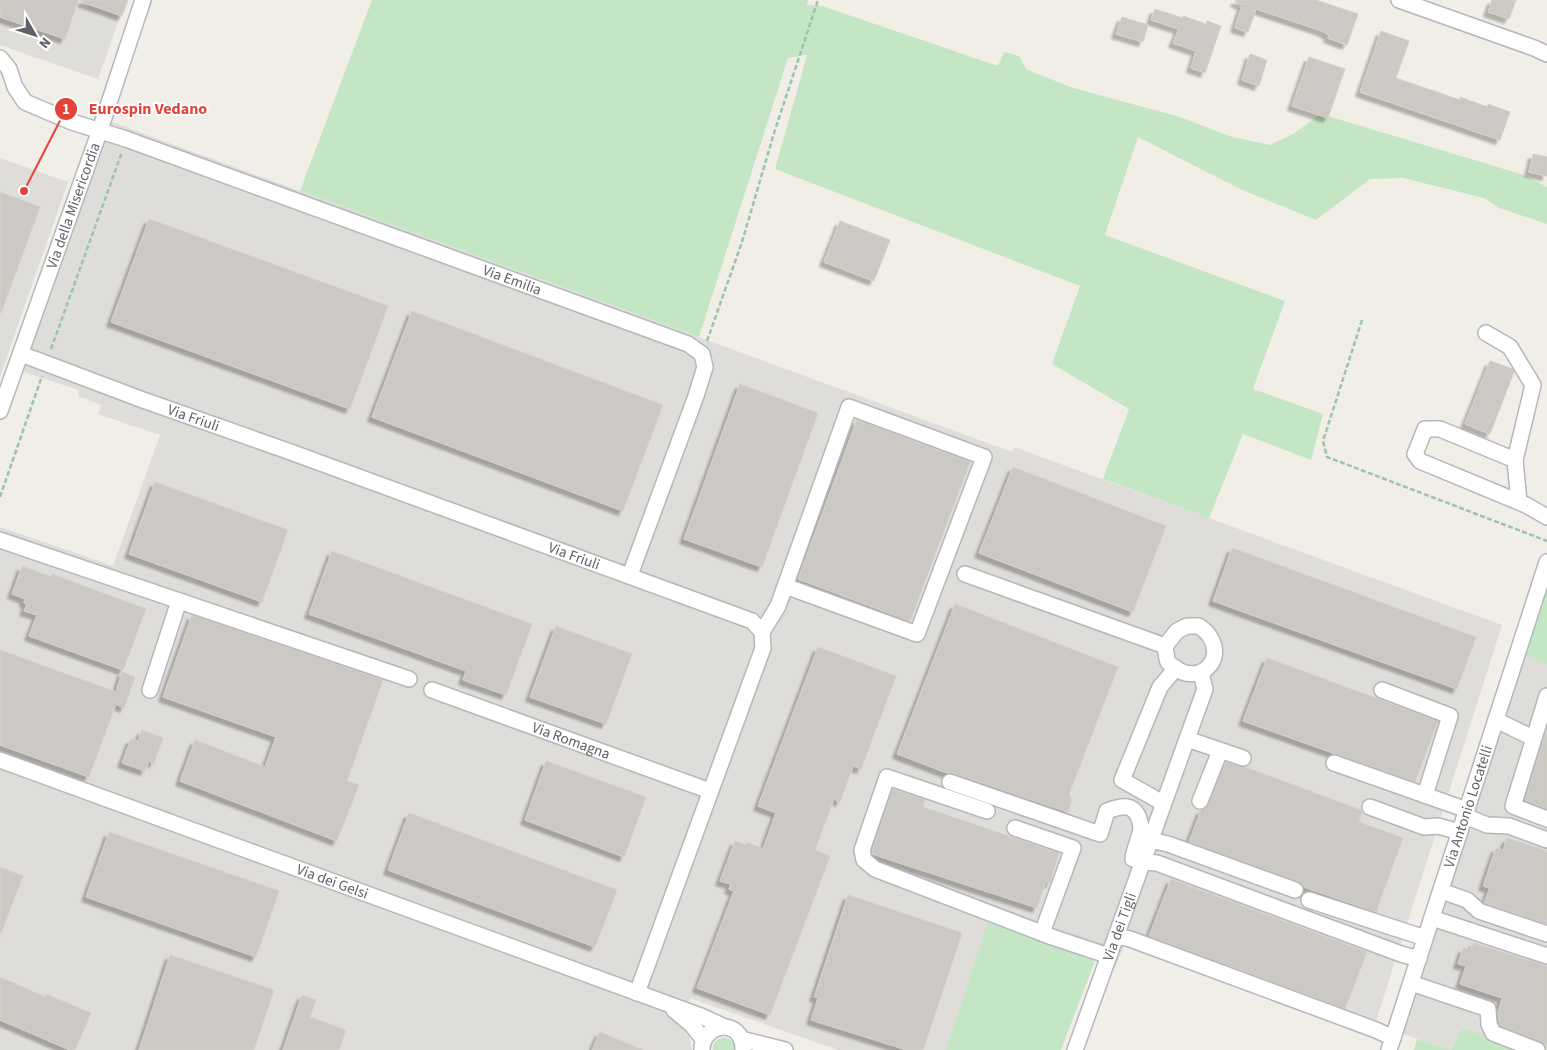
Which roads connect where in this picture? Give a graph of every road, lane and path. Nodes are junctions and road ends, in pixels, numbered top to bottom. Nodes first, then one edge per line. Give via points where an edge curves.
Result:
1 (143, 0) edge
2 (818, 0) edge
3 (1399, 0) edge
4 (1547, 54) edge
5 (0, 58) edge
6 (100, 130) junction
7 (126, 139) junction
8 (1486, 333) dead end
9 (21, 354) junction
10 (702, 354) junction
11 (46, 363) junction
12 (0, 411) edge
13 (1515, 460) junction
14 (0, 497) edge
15 (1518, 502) junction
16 (1547, 517) edge
17 (0, 540) edge
18 (1547, 562) edge
19 (965, 574) dead end
20 (630, 576) junction
21 (785, 586) junction
22 (179, 601) junction
23 (762, 632) junction
24 (1165, 646) junction
25 (1176, 668) junction
26 (1201, 673) junction
27 (408, 679) dead end
28 (150, 690) dead end
29 (432, 690) dead end
30 (1382, 690) dead end
31 (1547, 696) edge
32 (1496, 720) junction
33 (1533, 738) junction
34 (1187, 739) junction
35 (1220, 751) junction
36 (1243, 758) dead end
37 (0, 760) edge
38 (1334, 763) dead end
39 (950, 782) dead end
40 (710, 791) junction
41 (1425, 795) junction
42 (1163, 802) junction
43 (1200, 802) dead end
44 (1370, 808) dead end
45 (987, 811) dead end
46 (1466, 813) junction
47 (1547, 819) edge
48 (1015, 828) dead end
49 (1460, 832) junction
50 (1150, 840) junction
51 (1547, 840) edge
52 (1142, 862) junction
53 (1295, 890) dead end
54 (1441, 891) junction
55 (1308, 900) dead end
56 (1432, 918) junction
57 (1042, 933) junction
58 (1547, 934) edge
59 (1116, 936) junction
60 (1425, 938) junction
61 (1109, 956) junction
62 (1547, 956) edge
63 (1419, 959) junction
64 (1411, 983) junction
65 (637, 993) junction
66 (665, 1003) junction
67 (724, 1027) junction
68 (742, 1044) edge
69 (1391, 1044) edge
70 (703, 1045) edge
71 (783, 1050) edge
72 (1075, 1050) edge
73 (1537, 1050) edge

1 - 6 street, Via della Misericordia
2 - 10 path via 742,242
3 - 4 street
5 - 6 street, Via Emilia via 10,69 15,87 25,102
6 - 7 street, Via Emilia
6 - 9 street, Via della Misericordia
7 - 10 street, Via Emilia via 688,344
7 - 11 path
8 - 13 street via 1510,346 1533,386
9 - 11 street, Via Friuli
9 - 12 street, Via della Misericordia
10 - 20 street via 705,367 698,389
11 - 14 path
11 - 20 street, Via Friuli
13 - 15 street
13 - 15 street via 1440,429 1425,429 1415,454 1420,461
15 - 16 street
17 - 22 street
18 - 32 street, Via Antonio Locatelli
19 - 24 street
20 - 23 street, Via Friuli via 752,621
21 - 21 street via 849,407 984,457 916,634
21 - 23 street via 778,606
22 - 27 street
22 - 28 street
23 - 40 street via 763,648
24 - 25 street via 1168,661
24 - 26 street via 1187,626 1199,626 1210,638 1215,652 1212,662
25 - 26 street via 1187,674
25 - 42 street via 1160,687 1122,780
26 - 34 street, Via dei Tigli via 1205,689
29 - 40 street, Via Romagna
30 - 41 street via 1450,716
31 - 33 street
32 - 33 street
32 - 46 street, Via Antonio Locatelli
33 - 47 street via 1513,806
34 - 35 street
34 - 42 street, Via dei Tigli
35 - 36 street
35 - 43 street
37 - 65 street, Via dei Gelsi
38 - 41 street
39 - 52 street via 1100,834 1107,812 1125,806 1131,808 1139,818 1141,828 1133,859
40 - 65 street
41 - 46 street
42 - 50 street, Via dei Tigli
44 - 49 street via 1424,827 1438,826
45 - 57 street via 887,777 862,850 864,860 875,869
46 - 49 street, Via Antonio Locatelli
46 - 51 street via 1487,825 1509,826
48 - 57 street via 1073,848
49 - 54 street, Via Antonio Locatelli
50 - 52 street, Via dei Tigli
50 - 53 street
52 - 59 street, Via dei Tigli
52 - 63 street via 1157,863
54 - 56 street, Via Antonio Locatelli
54 - 58 street via 1466,900 1479,911
55 - 60 street
56 - 60 street, Via Antonio Locatelli
56 - 62 street
57 - 61 street
59 - 61 street, Via dei Tigli
59 - 69 street via 1376,1030
60 - 63 street, Via Antonio Locatelli
61 - 72 street, Via dei Tigli
63 - 64 street, Via Antonio Locatelli
64 - 69 street, Via Antonio Locatelli
64 - 73 street via 1488,1009 1493,1034
65 - 66 street, Via dei Gelsi
66 - 67 street, Via dei Gelsi
66 - 70 street via 692,1025
67 - 68 street, Via dei Gelsi via 735,1030
67 - 70 street via 708,1032
68 - 71 street, Via dei Gelsi

